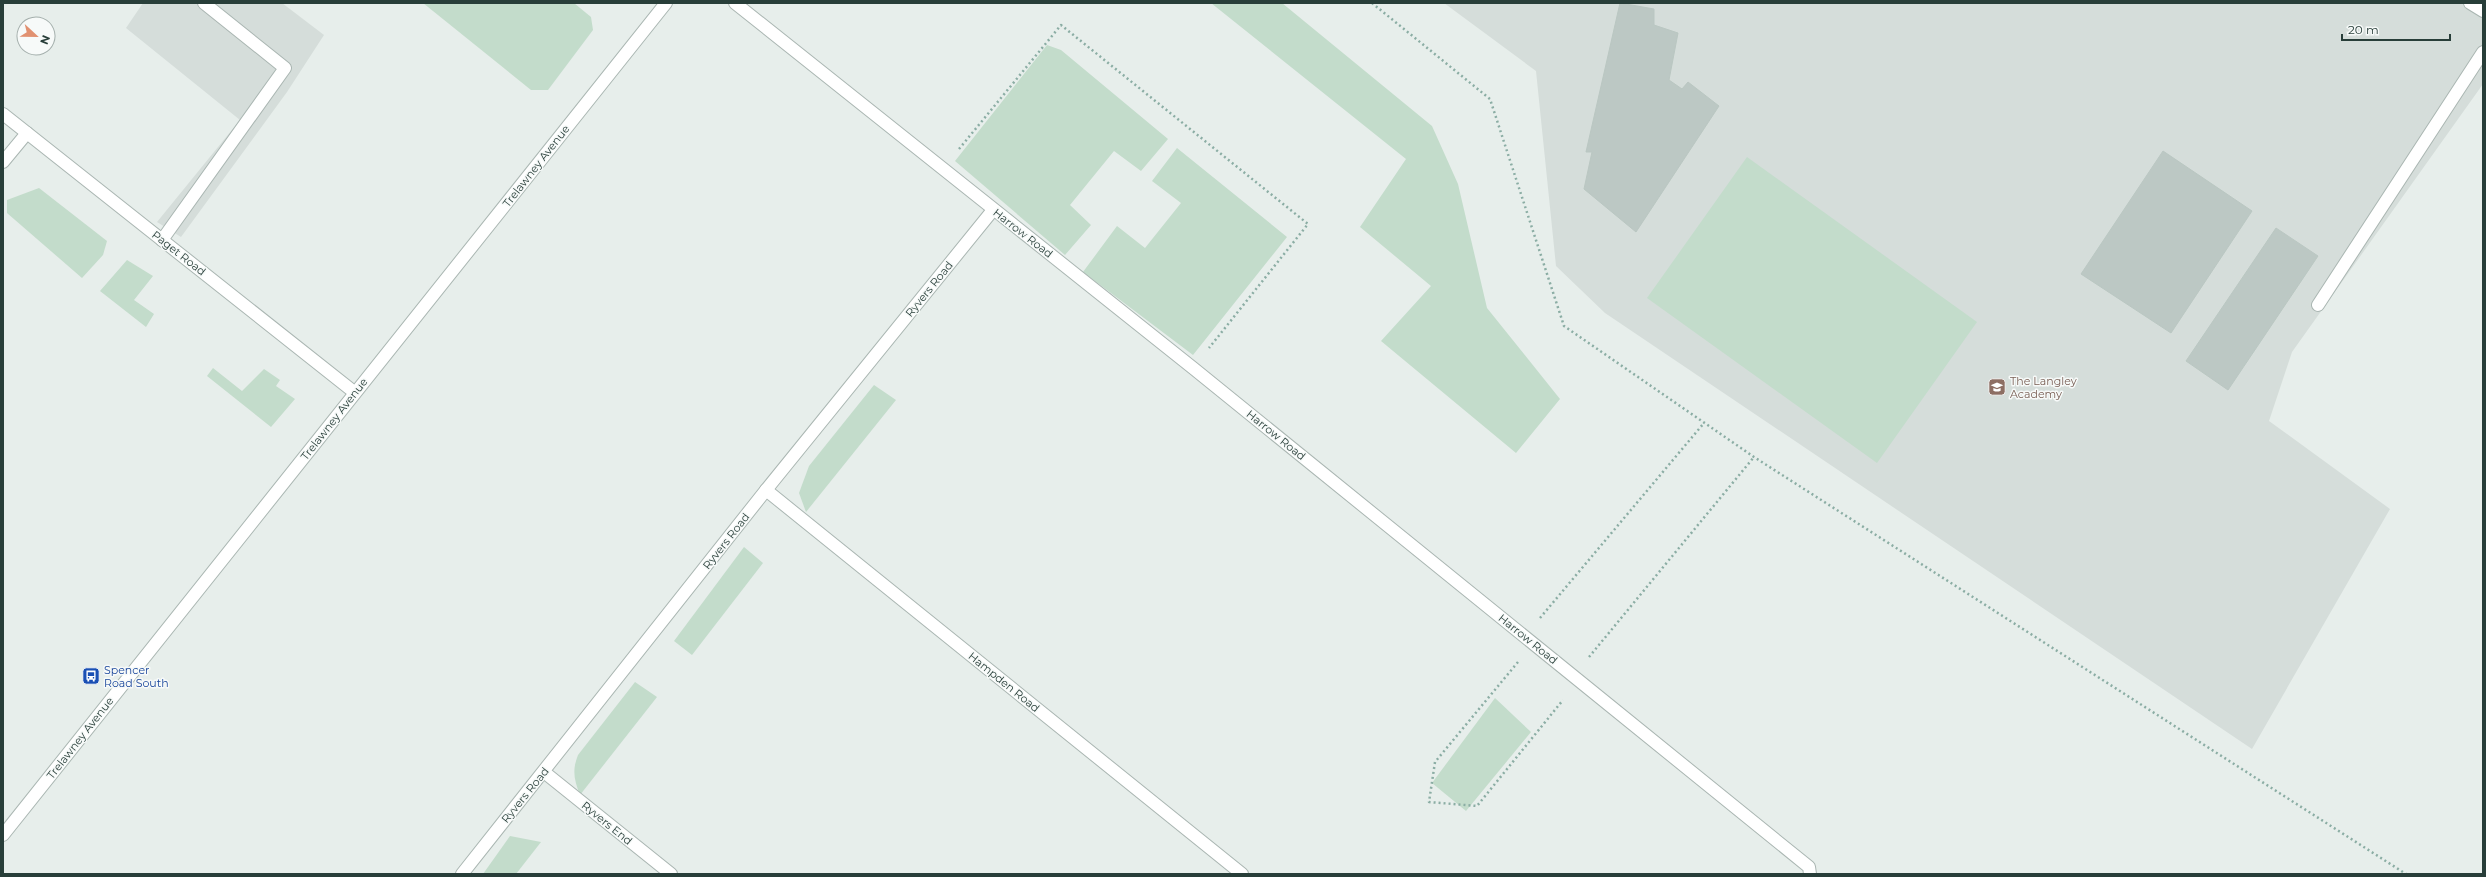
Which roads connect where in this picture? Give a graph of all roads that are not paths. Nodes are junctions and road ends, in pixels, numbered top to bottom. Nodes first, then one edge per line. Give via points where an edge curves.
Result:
1 (204, 3) edge
2 (666, 3) edge
3 (735, 3) edge
4 (2470, 3) edge
5 (2483, 12) edge
6 (2483, 52) edge
7 (3, 114) edge
8 (27, 133) junction
9 (3, 162) edge
10 (993, 210) junction
11 (162, 240) junction
12 (2318, 305) dead end
13 (354, 392) junction
14 (766, 490) junction
15 (544, 772) junction
16 (3, 835) edge
17 (462, 874) edge
18 (671, 874) edge
19 (1242, 874) edge
20 (1810, 874) edge

1 - 11 street via 285,68
2 - 13 street, Trelawney Avenue
3 - 10 street, Harrow Road via 944,168
4 - 5 street
6 - 12 street
7 - 8 street, Paget Road
8 - 9 street
8 - 11 street, Paget Road
10 - 14 street, Ryvers Road
10 - 20 street, Harrow Road via 1193,368 1809,867
11 - 13 street, Paget Road
13 - 16 street, Trelawney Avenue
14 - 15 street, Ryvers Road
14 - 19 street, Hampden Road
15 - 17 street, Ryvers Road
15 - 18 street, Ryvers End

